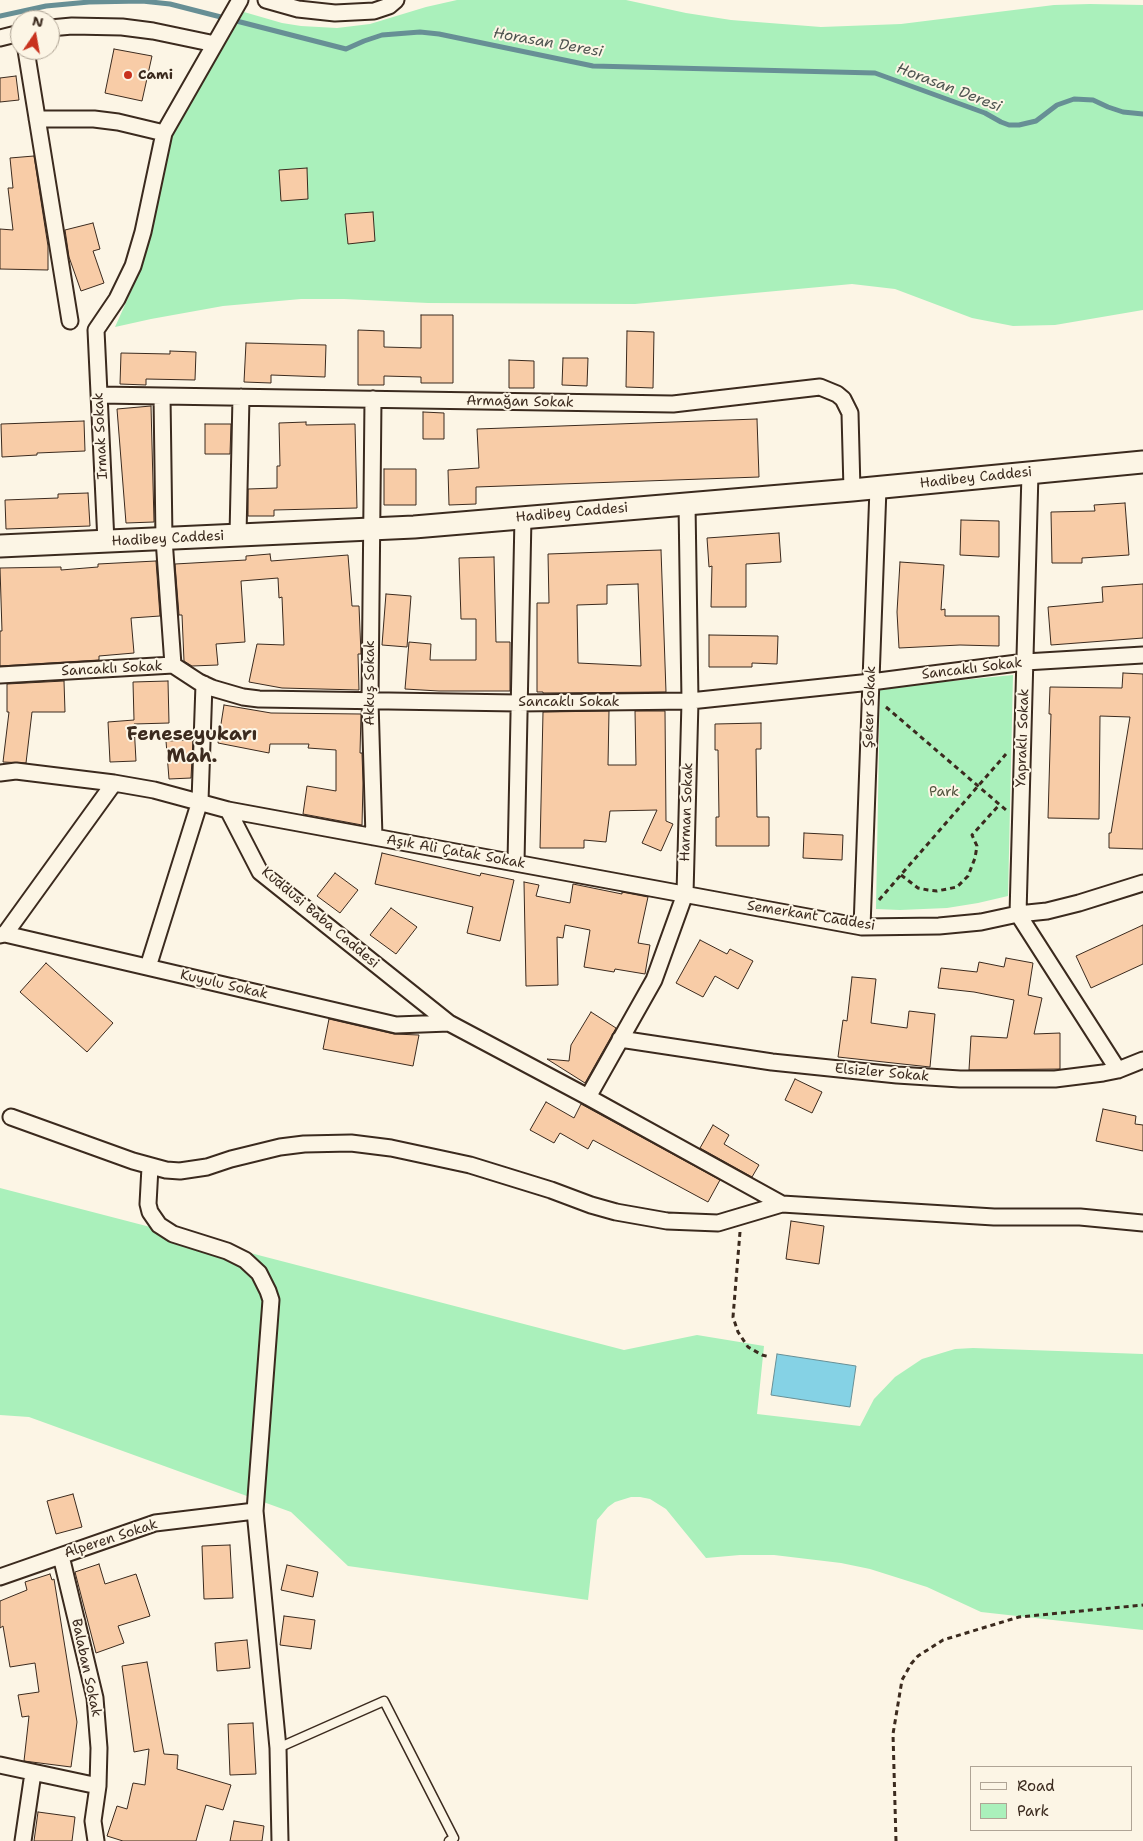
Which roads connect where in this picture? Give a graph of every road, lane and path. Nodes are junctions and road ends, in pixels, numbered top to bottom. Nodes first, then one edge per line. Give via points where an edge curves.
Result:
1 (240, 0) edge
2 (266, 0) edge
3 (396, 0) edge
4 (60, 27) edge
5 (215, 44) junction
6 (28, 60) edge
7 (37, 119) junction
8 (164, 133) junction
9 (70, 322) dead end
10 (99, 395) junction
11 (162, 396) junction
12 (242, 397) junction
13 (373, 399) junction
14 (1143, 462) edge
15 (1030, 473) junction
16 (878, 488) junction
17 (852, 490) junction
18 (687, 504) junction
19 (523, 517) junction
20 (371, 529) junction
21 (238, 535) junction
22 (164, 539) junction
23 (106, 542) junction
24 (0, 546) edge
25 (1143, 655) edge
26 (1025, 662) junction
27 (174, 665) junction
28 (0, 675) edge
29 (204, 684) junction
30 (871, 688) junction
31 (370, 701) junction
32 (690, 701) junction
33 (518, 703) junction
34 (1023, 736) junction
35 (0, 774) edge
36 (114, 783) junction
37 (979, 786) junction
38 (200, 801) junction
39 (228, 810) junction
40 (374, 837) junction
41 (516, 862) junction
42 (901, 875) junction
43 (1143, 883) edge
44 (685, 894) junction
45 (1018, 914) junction
46 (862, 923) junction
47 (2, 934) edge
48 (148, 967) junction
49 (449, 1023) junction
50 (620, 1039) junction
51 (1143, 1060) edge
52 (1118, 1070) junction
53 (588, 1097) junction
54 (12, 1117) dead end
55 (150, 1167) junction
56 (782, 1204) junction
57 (741, 1216) junction
58 (1143, 1223) edge
59 (770, 1357) dead end
60 (255, 1511) junction
61 (61, 1556) junction
62 (0, 1577) edge
63 (1143, 1605) edge
64 (278, 1748) junction
65 (0, 1765) edge
66 (33, 1773) junction
67 (98, 1786) junction
68 (23, 1841) edge
69 (96, 1841) edge
70 (280, 1841) edge
71 (449, 1841) edge
72 (896, 1841) edge

1 - 5 street
2 - 3 street via 298,9 335,13 374,11
4 - 5 street via 122,27
5 - 8 street
6 - 7 street
7 - 8 street via 94,119
7 - 9 street
8 - 10 street, Irmak Sokak via 133,266 117,299 96,330
10 - 11 street, Armağan Sokak
10 - 23 street, Irmak Sokak
11 - 12 street, Armağan Sokak
11 - 22 street
12 - 13 street, Armağan Sokak
12 - 21 street
13 - 17 street, Armağan Sokak via 673,404 820,387 843,399 850,413
13 - 20 street, Akkuş Sokak
14 - 15 main road, Hadibey Caddesi
15 - 16 main road, Hadibey Caddesi
15 - 26 street, Yapraklı Sokak
16 - 17 main road, Hadibey Caddesi
16 - 30 street, Şeker Sokak
17 - 18 main road, Hadibey Caddesi
18 - 19 main road, Hadibey Caddesi
18 - 32 street, Harman Sokak
19 - 20 main road, Hadibey Caddesi
19 - 33 street
20 - 21 main road, Hadibey Caddesi
20 - 31 street, Akkuş Sokak
21 - 22 main road, Hadibey Caddesi
22 - 23 main road, Hadibey Caddesi
22 - 27 street
23 - 24 main road, Hadibey Caddesi
25 - 26 street, Sancaklı Sokak
26 - 30 street, Sancaklı Sokak
26 - 34 street, Yapraklı Sokak
27 - 28 street, Sancaklı Sokak
27 - 29 street, Sancaklı Sokak
29 - 31 street, Sancaklı Sokak via 259,699
29 - 38 street
30 - 32 street, Sancaklı Sokak
30 - 37 path
30 - 46 street, Şeker Sokak
31 - 33 street, Sancaklı Sokak
31 - 40 street, Akkuş Sokak
32 - 33 street, Sancaklı Sokak
32 - 44 street, Harman Sokak
33 - 41 street
34 - 37 path
34 - 45 street, Yapraklı Sokak
35 - 36 street via 16,771
36 - 38 street
36 - 47 street
37 - 42 path
37 - 42 path via 1000,804 972,835 978,846 963,882 947,890 928,890 913,885
38 - 39 street
38 - 48 street
39 - 40 street, Aşık Ali Çatak Sokak
39 - 49 street, Kuddusi Baba Caddesi via 260,872
40 - 41 street, Aşık Ali Çatak Sokak
41 - 44 street, Aşık Ali Çatak Sokak
42 - 46 path
43 - 45 street, Semerkant Caddesi via 1047,911
44 - 46 street, Semerkant Caddesi
44 - 50 street, Harman Sokak via 654,980
45 - 46 street, Semerkant Caddesi via 939,926
45 - 52 street
47 - 48 street, Kuyulu Sokak
48 - 49 street, Kuyulu Sokak via 396,1025
49 - 53 street, Kuddusi Baba Caddesi
50 - 52 street, Elsizler Sokak via 772,1062 936,1078 1055,1079
50 - 53 street, Harman Sokak
51 - 52 street, Elsizler Sokak
53 - 56 street, Kuddusi Baba Caddesi
54 - 55 street
55 - 57 street via 194,1170 280,1147 351,1143 470,1164 591,1205 641,1218 718,1223
55 - 60 street via 148,1204 154,1219 173,1234 245,1260 259,1273 268,1291 270,1300
56 - 57 street
56 - 58 street via 994,1217 1080,1216
57 - 59 path via 733,1317 745,1344
60 - 61 street, Alperen Sokak via 154,1523
60 - 64 street
61 - 62 street, Alperen Sokak
61 - 67 street, Balaban Sokak via 95,1698
63 - 72 path via 1019,1617 943,1640 918,1656 902,1680 894,1726
64 - 70 street
64 - 71 lane via 384,1701 454,1838
65 - 66 street
66 - 67 street
66 - 68 street
67 - 69 street, Balaban Sokak via 93,1821

